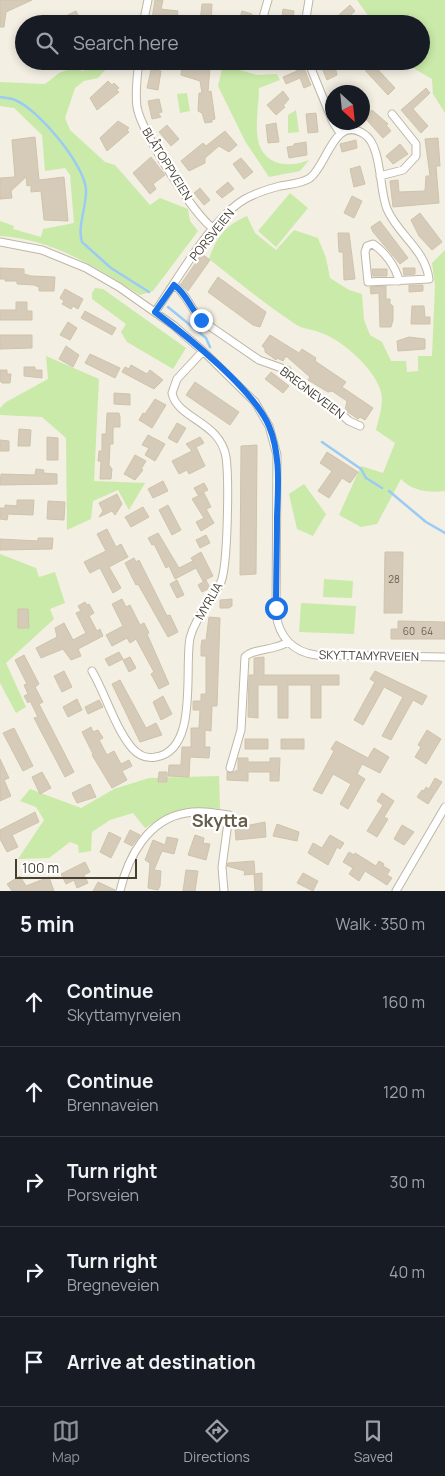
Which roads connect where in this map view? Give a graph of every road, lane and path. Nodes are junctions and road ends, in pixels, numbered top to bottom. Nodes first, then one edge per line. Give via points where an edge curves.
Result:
1 (148, 0) edge
2 (268, 0) edge
3 (309, 0) edge
4 (145, 15) edge
5 (264, 15) edge
6 (306, 15) edge
7 (139, 70) edge
8 (312, 70) edge
9 (325, 102) edge
10 (392, 114) dead end
11 (338, 130) edge
12 (340, 133) junction
13 (380, 176) junction
14 (214, 229) junction
15 (0, 242) edge
16 (399, 281) junction
17 (174, 285) junction
18 (155, 312) junction
19 (203, 351) junction
20 (360, 426) dead end
21 (288, 642) junction
22 (445, 657) edge
23 (92, 671) dead end
24 (230, 768) dead end
25 (445, 806) edge
26 (120, 891) edge
27 (224, 891) edge
28 (396, 891) edge

1 - 4 street
2 - 5 street
3 - 6 street
7 - 14 street, BLÅTOPPVEIEN via 137,107 142,125 183,191
8 - 9 street
10 - 13 street via 416,144 416,156 403,170
11 - 12 street
12 - 13 street via 356,131 368,137
12 - 14 street, PORSVEIEN via 310,178 250,197 232,209
13 - 16 street via 382,197 389,213 422,256 428,269 429,279
14 - 17 street, PORSVEIEN
15 - 18 street via 42,250 73,262 108,280
16 - 16 street via 368,282 367,246 373,244 378,248 397,271
17 - 18 street, PORSVEIEN
17 - 20 street, BREGNEVEIEN via 184,292 201,320 259,360 287,370 297,383
18 - 19 street
19 - 21 street via 250,397 273,436 277,461 276,614 280,630
19 - 23 street, MYRLIA via 176,379 172,393 178,406 216,435 225,452 225,560 221,582 191,635 186,716 174,746 164,755 155,757 136,753
21 - 22 street, SKYTTAMYRVEIEN via 301,652 316,655
21 - 24 street via 245,657 241,730
25 - 28 street
26 - 27 street via 130,861 150,830 173,816 186,813 229,815 222,868

